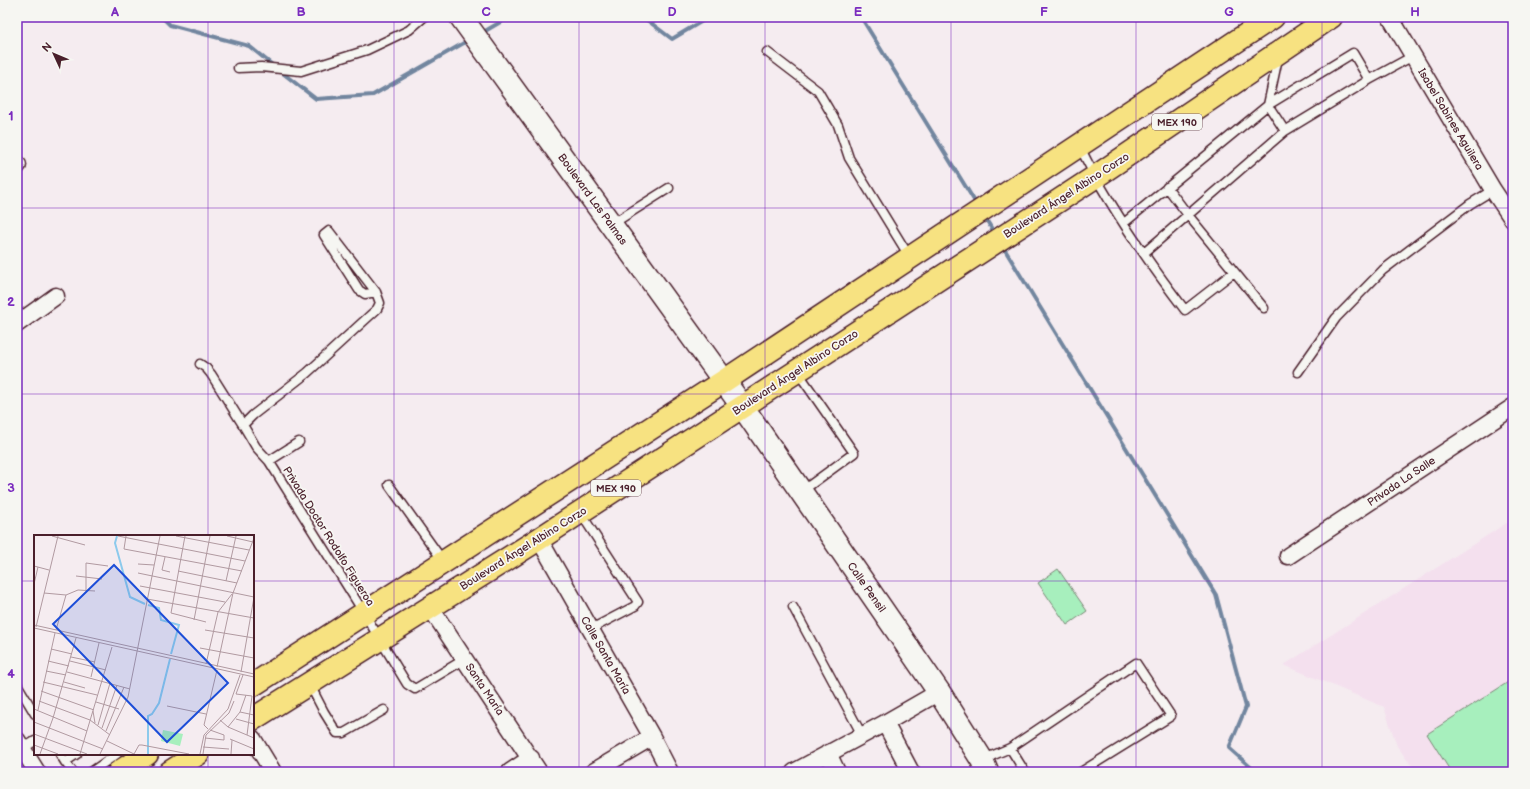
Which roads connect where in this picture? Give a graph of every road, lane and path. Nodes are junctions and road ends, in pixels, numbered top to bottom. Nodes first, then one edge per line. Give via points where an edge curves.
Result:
1 (424, 17) edge
2 (1331, 17) edge
3 (1390, 17) edge
4 (462, 19) edge
5 (1267, 19) edge
6 (767, 52) dead end
7 (1279, 53) junction
8 (1413, 56) junction
9 (238, 68) dead end
10 (1369, 80) junction
11 (1268, 105) junction
12 (1285, 132) junction
13 (1079, 145) junction
14 (1095, 177) junction
15 (1168, 187) junction
16 (669, 188) dead end
17 (1493, 190) junction
18 (1188, 215) junction
19 (1513, 220) edge
20 (1124, 223) junction
21 (611, 225) junction
22 (1144, 253) junction
23 (910, 257) junction
24 (1234, 272) junction
25 (376, 292) junction
26 (56, 296) dead end
27 (1264, 308) dead end
28 (17, 324) edge
29 (200, 364) dead end
30 (796, 371) junction
31 (1298, 372) dead end
32 (724, 381) junction
33 (742, 406) junction
34 (1513, 407) edge
35 (244, 425) junction
36 (299, 442) dead end
37 (269, 461) junction
38 (389, 485) dead end
39 (801, 491) junction
40 (580, 512) junction
41 (539, 539) junction
42 (1288, 556) dead end
43 (444, 562) junction
44 (430, 607) junction
45 (793, 607) dead end
46 (364, 613) junction
47 (591, 629) junction
48 (380, 639) junction
49 (465, 659) junction
50 (17, 684) edge
51 (254, 684) edge
52 (310, 684) junction
53 (939, 692) junction
54 (384, 710) dead end
55 (34, 712) edge
56 (254, 718) edge
57 (885, 723) junction
58 (862, 735) junction
59 (652, 737) junction
60 (254, 741) edge
61 (25, 743) edge
62 (1010, 748) junction
63 (828, 753) junction
64 (61, 755) edge
65 (76, 755) edge
66 (116, 755) edge
67 (145, 755) edge
68 (196, 755) edge
69 (531, 758) junction
70 (65, 762) junction
71 (984, 766) edge
72 (36, 772) edge
73 (73, 772) edge
74 (91, 772) edge
75 (119, 772) edge
76 (170, 772) edge
77 (273, 772) edge
78 (510, 772) edge
79 (539, 772) edge
80 (593, 772) edge
81 (670, 772) edge
82 (794, 772) edge
83 (837, 772) edge
84 (911, 772) edge
85 (1025, 772) edge
86 (1082, 772) edge

1 - 9 lane via 409,30 367,50 301,71 261,67
2 - 7 main road, Boulevard Ángel Albino Corzo / MEX 190
3 - 8 street, Isabel Sabines Aguilera
4 - 21 main road, Boulevard Las Palmas
5 - 13 main road, MEX 190
6 - 23 lane via 818,91 838,125 849,158
7 - 11 lane
7 - 14 main road, Boulevard Ángel Albino Corzo / MEX 190
8 - 10 lane
8 - 17 street, Isabel Sabines Aguilera
10 - 11 lane via 1353,53
10 - 12 lane
11 - 12 lane
11 - 15 lane
12 - 18 lane
13 - 14 lane
13 - 23 main road, MEX 190
14 - 20 lane
14 - 30 main road, Boulevard Ángel Albino Corzo / MEX 190
15 - 18 lane
15 - 20 lane
16 - 21 lane
17 - 19 street, Isabel Sabines Aguilera
17 - 31 lane via 1470,204 1383,270 1336,318
18 - 22 lane
18 - 24 lane
20 - 22 lane
21 - 32 main road, Boulevard Las Palmas
22 - 24 lane via 1184,310
23 - 32 main road, MEX 190
24 - 27 lane
25 - 25 lane via 365,294 358,290 324,235 329,231
25 - 35 lane via 380,303 377,310
26 - 28 street
29 - 35 lane, Privada Doctor Rodolfo Figueroa via 211,374
30 - 33 main road, Boulevard Ángel Albino Corzo / MEX 190
30 - 39 lane via 854,453
32 - 33 main road, Boulevard Las Palmas
32 - 43 main road, MEX 190
33 - 39 main road, Calle Pensil
33 - 40 main road, Boulevard Ángel Albino Corzo / MEX 190
34 - 42 street, Privada La Salle
35 - 37 lane, Privada Doctor Rodolfo Figueroa via 256,447
36 - 37 lane
37 - 46 lane, Privada Doctor Rodolfo Figueroa
38 - 43 lane
39 - 53 main road, Calle Pensil
40 - 41 main road, Boulevard Ángel Albino Corzo / MEX 190
40 - 47 lane via 638,602 636,606
41 - 44 main road, Boulevard Ángel Albino Corzo / MEX 190
41 - 47 street, Calle Santa María
43 - 46 main road, MEX 190
44 - 48 main road, Boulevard Ángel Albino Corzo / MEX 190
44 - 49 street, Santa María
45 - 58 lane
46 - 48 lane, Privada Doctor Rodolfo Figueroa
46 - 51 main road, MEX 190
47 - 59 street, Calle Santa María
48 - 49 lane, Privada Doctor Rodolfo Figueroa via 407,684 416,689
48 - 52 main road, Boulevard Ángel Albino Corzo / MEX 190
49 - 69 street, Santa María
50 - 55 lane
52 - 54 lane via 337,733 344,733
52 - 56 main road, Boulevard Ángel Albino Corzo / MEX 190
53 - 57 street
53 - 71 main road, Calle Pensil
57 - 58 street
57 - 84 street
58 - 63 street
59 - 80 street
59 - 81 street, Calle Santa María
60 - 77 street
61 - 72 street
62 - 71 lane
62 - 85 lane
62 - 86 lane via 1136,663 1171,716
63 - 82 street
63 - 83 street
64 - 70 lane
65 - 70 lane
66 - 74 lane
67 - 75 main road
68 - 76 main road
69 - 78 street
69 - 79 street, Santa María
70 - 73 lane

